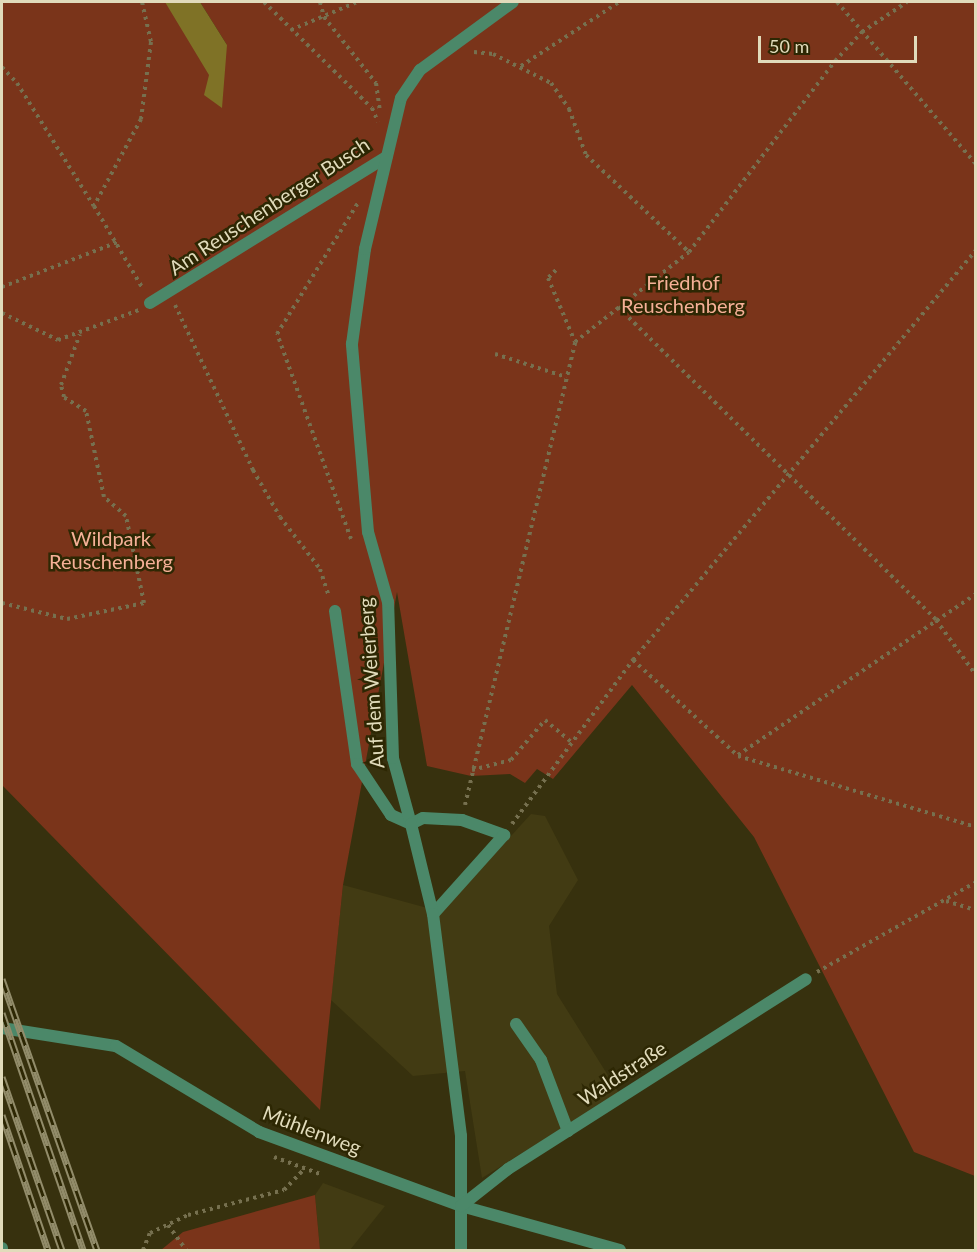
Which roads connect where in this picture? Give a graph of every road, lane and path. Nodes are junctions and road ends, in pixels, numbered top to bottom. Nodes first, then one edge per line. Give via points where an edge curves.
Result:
1 (142, 2) edge
2 (264, 2) edge
3 (320, 2) edge
4 (357, 2) edge
5 (513, 2) edge
6 (619, 2) edge
7 (837, 2) edge
8 (907, 2) edge
9 (324, 17) junction
10 (291, 30) junction
11 (862, 32) junction
12 (447, 48) junction
13 (521, 66) junction
14 (2, 67) edge
15 (386, 157) junction
16 (975, 164) edge
17 (362, 196) dead end
18 (94, 206) junction
19 (118, 242) junction
20 (975, 250) edge
21 (689, 252) junction
22 (556, 270) dead end
23 (2, 288) edge
24 (169, 294) junction
25 (150, 303) junction
26 (618, 308) junction
27 (2, 313) edge
28 (80, 334) junction
29 (575, 342) junction
30 (495, 354) dead end
31 (566, 377) junction
32 (788, 475) junction
33 (354, 548) dead end
34 (975, 594) edge
35 (2, 603) edge
36 (335, 611) joint
37 (936, 620) junction
38 (633, 660) junction
39 (975, 675) edge
40 (572, 743) junction
41 (738, 756) junction
42 (472, 770) junction
43 (462, 820) junction
44 (411, 824) junction
45 (975, 827) edge
46 (504, 835) junction
47 (975, 882) edge
48 (945, 901) junction
49 (975, 910) edge
50 (433, 914) junction
51 (806, 979) joint
52 (516, 1024) dead end
53 (2, 1028) edge
54 (568, 1131) junction
55 (311, 1152) junction
56 (461, 1206) junction
57 (168, 1225) junction
58 (143, 1251) edge
59 (186, 1251) edge
60 (461, 1251) edge
61 (620, 1251) edge

1 - 18 path via 151,42 141,119
2 - 10 path
3 - 9 path
4 - 9 path
5 - 12 street, Am Reuschenberger Busch
6 - 13 path
7 - 11 path
8 - 11 path
9 - 10 path
9 - 10 path via 376,83 381,127 372,108
11 - 16 path
11 - 21 path
12 - 13 path via 493,54
12 - 15 street, Am Reuschenberger Busch via 420,70 401,98
13 - 21 path via 551,83 569,109 586,155
14 - 18 path via 17,83
15 - 24 street, Am Reuschenberger Busch
15 - 44 street, Auf dem Weierberg via 352,344 368,532 388,602 393,758
17 - 33 path via 278,334
18 - 19 path
19 - 23 path
19 - 25 path
20 - 32 path
21 - 26 path
22 - 29 path via 548,278
24 - 25 street, Am Reuschenberger Busch
24 - 36 path via 253,470 280,517 320,569
25 - 28 path
26 - 29 path
26 - 32 path
27 - 28 path via 58,340
28 - 35 path via 61,385 64,397 86,411 104,497 126,516 144,603 67,619
29 - 31 path
30 - 31 path
31 - 42 path
32 - 37 path
32 - 38 path
34 - 37 path
36 - 44 street via 357,764 391,815
37 - 39 path
37 - 41 path
38 - 40 path
38 - 41 path
40 - 42 path via 545,720 511,760
40 - 46 path
41 - 45 path
42 - 43 path
43 - 44 street via 423,818
43 - 46 street
44 - 50 street, Auf dem Weierberg
46 - 50 street
47 - 48 path
48 - 49 path
48 - 51 path
50 - 56 street, Auf dem Weierberg via 461,1136
51 - 54 street, Waldstraße
52 - 54 street via 542,1060
53 - 55 street, Mühlenweg via 116,1046 259,1132
54 - 56 street, Waldstraße
55 - 56 street, Mühlenweg
55 - 57 path via 304,1170 284,1190
56 - 60 street, Auf dem Weierberg
56 - 61 street, Mühlenweg
57 - 58 path via 150,1233
57 - 59 path

